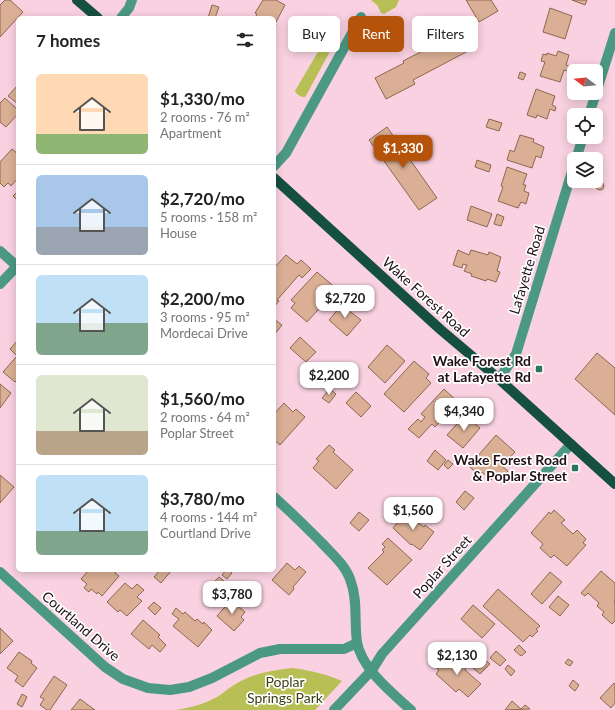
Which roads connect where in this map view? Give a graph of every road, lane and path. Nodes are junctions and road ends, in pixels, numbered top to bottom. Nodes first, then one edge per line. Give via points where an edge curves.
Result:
1 (77, 0) edge
2 (132, 0) edge
3 (96, 16) edge
4 (123, 16) edge
5 (615, 33) edge
6 (348, 41) edge
7 (591, 108) edge
8 (276, 164) edge
9 (276, 180) edge
10 (567, 188) edge
11 (0, 251) edge
12 (16, 264) edge
13 (16, 268) edge
14 (0, 284) edge
15 (499, 379) junction
16 (571, 444) junction
17 (615, 484) edge
18 (276, 499) edge
19 (0, 572) edge
20 (357, 643) junction
21 (372, 670) junction
22 (334, 710) edge
23 (411, 710) edge

1 - 3 main road
2 - 4 street
5 - 7 street
6 - 8 street via 286,153
9 - 15 main road, Wake Forest Road via 441,330
10 - 15 street, Lafayette Road via 516,354
11 - 12 street
13 - 14 street
15 - 16 main road, Wake Forest Road
16 - 17 main road, Wake Forest Road
16 - 21 street, Poplar Street via 382,654
18 - 20 street via 345,569 352,582 354,594
19 - 20 street, Courtland Drive via 105,667 123,679 148,688 170,690 189,687 260,653 280,649 344,649
20 - 21 street
21 - 22 street, Poplar Street
21 - 23 street via 381,683

